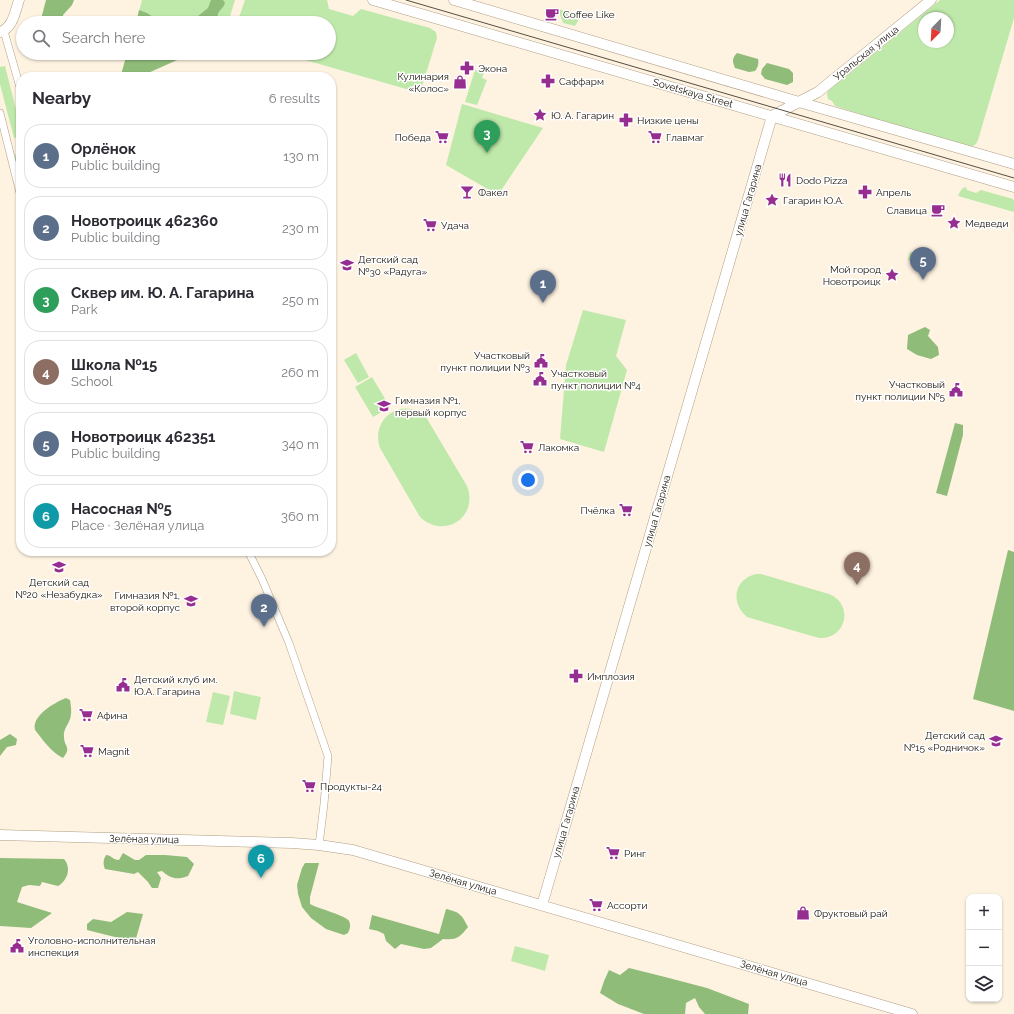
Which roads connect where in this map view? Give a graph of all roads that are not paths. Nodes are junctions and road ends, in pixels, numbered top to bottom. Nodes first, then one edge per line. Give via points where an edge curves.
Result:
1 (19, 0) edge
2 (373, 0) edge
3 (454, 0) edge
4 (931, 0) edge
5 (2, 31) edge
6 (16, 75) edge
7 (799, 102) junction
8 (0, 113) edge
9 (772, 116) junction
10 (1014, 164) edge
11 (16, 177) edge
12 (1014, 187) edge
13 (250, 556) edge
14 (0, 835) edge
15 (319, 845) junction
16 (542, 905) junction
17 (912, 1014) edge

1 - 5 main road via 8,28
2 - 9 main road, Sovetskaya Street
3 - 7 main road
4 - 7 main road, Уральская улица via 818,92
5 - 6 street
7 - 9 main road, Уральская улица
7 - 10 main road
8 - 11 street
9 - 12 main road, Sovetskaya Street
9 - 16 main road, улица Гагарина
13 - 15 street via 289,643 328,756
14 - 15 main road, Зелёная улица
15 - 16 main road, Зелёная улица via 353,850
16 - 17 main road, Зелёная улица

